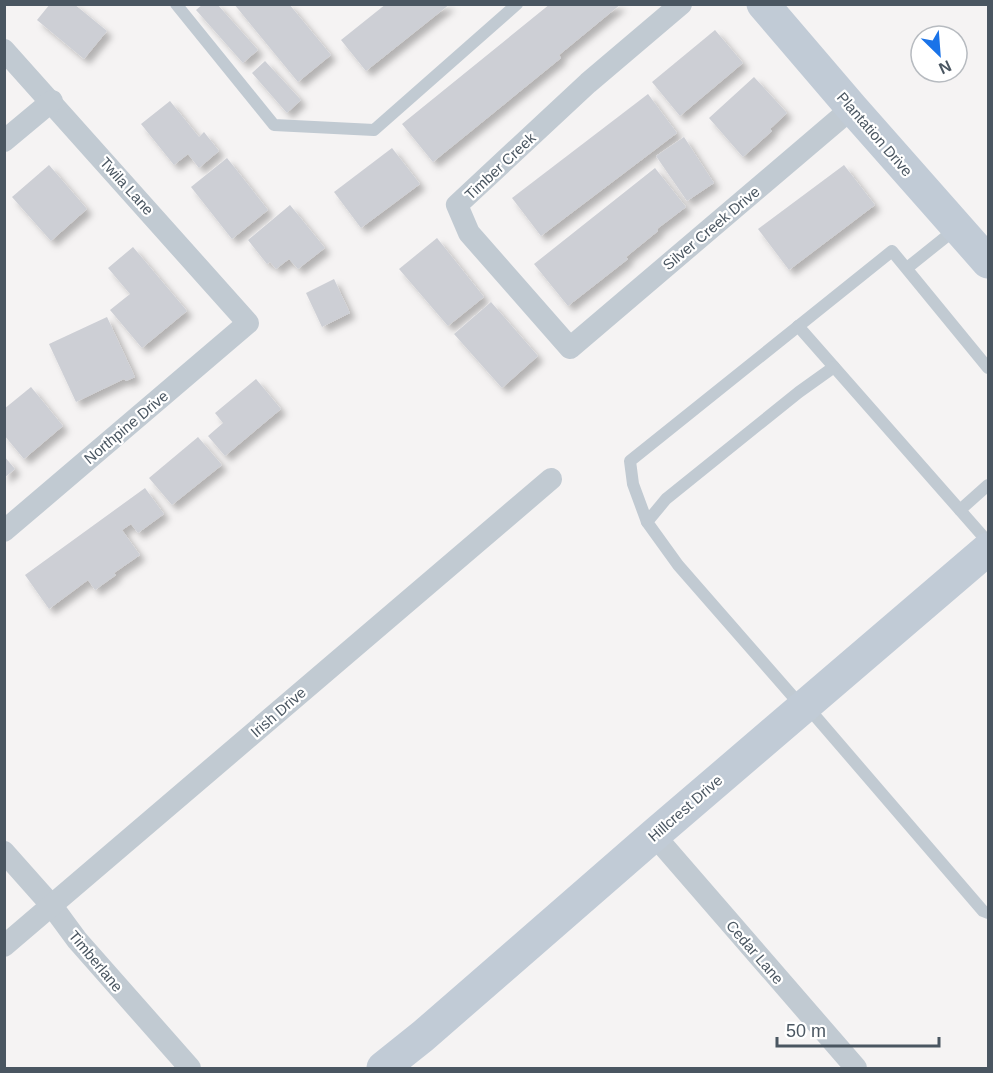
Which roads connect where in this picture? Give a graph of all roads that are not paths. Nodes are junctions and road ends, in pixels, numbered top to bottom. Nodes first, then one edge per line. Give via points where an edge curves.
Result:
1 (176, 4) edge
2 (517, 4) edge
3 (681, 4) edge
4 (764, 4) edge
5 (4, 50) edge
6 (52, 101) junction
7 (852, 108) junction
8 (4, 141) edge
9 (957, 227) junction
10 (988, 262) edge
11 (907, 268) junction
12 (248, 323) joint
13 (798, 326) junction
14 (570, 348) joint
15 (834, 367) junction
16 (988, 368) edge
17 (550, 479) dead end
18 (988, 485) edge
19 (960, 510) junction
20 (647, 522) junction
21 (4, 531) edge
22 (988, 542) edge
23 (988, 549) edge
24 (803, 708) junction
25 (654, 835) junction
26 (4, 852) edge
27 (52, 906) junction
28 (988, 913) edge
29 (4, 946) edge
30 (190, 1068) edge
31 (383, 1068) edge
32 (856, 1068) edge

1 - 2 lane via 274,125 374,130
3 - 14 street, Timber Creek via 588,83 457,205 469,233
4 - 7 street, Plantation Drive
5 - 6 street, Twila Lane
6 - 8 street
6 - 12 street, Twila Lane
7 - 9 street, Plantation Drive
7 - 14 street, Silver Creek Drive
9 - 10 street, Plantation Drive
9 - 11 lane
11 - 13 lane via 892,251
11 - 16 lane
12 - 21 street, Northpine Drive
13 - 15 lane
13 - 20 lane via 630,461 633,484
15 - 19 lane
15 - 20 lane via 666,499
17 - 27 street, Irish Drive
18 - 19 lane
19 - 22 lane
20 - 24 lane via 678,565
23 - 24 street, Hillcrest Drive
24 - 25 street, Hillcrest Drive
24 - 28 lane via 816,717
25 - 31 street, Hillcrest Drive
25 - 32 street, Cedar Lane
26 - 27 street, Timberlane
27 - 29 street, Irish Drive
27 - 30 street, Timberlane via 76,940

